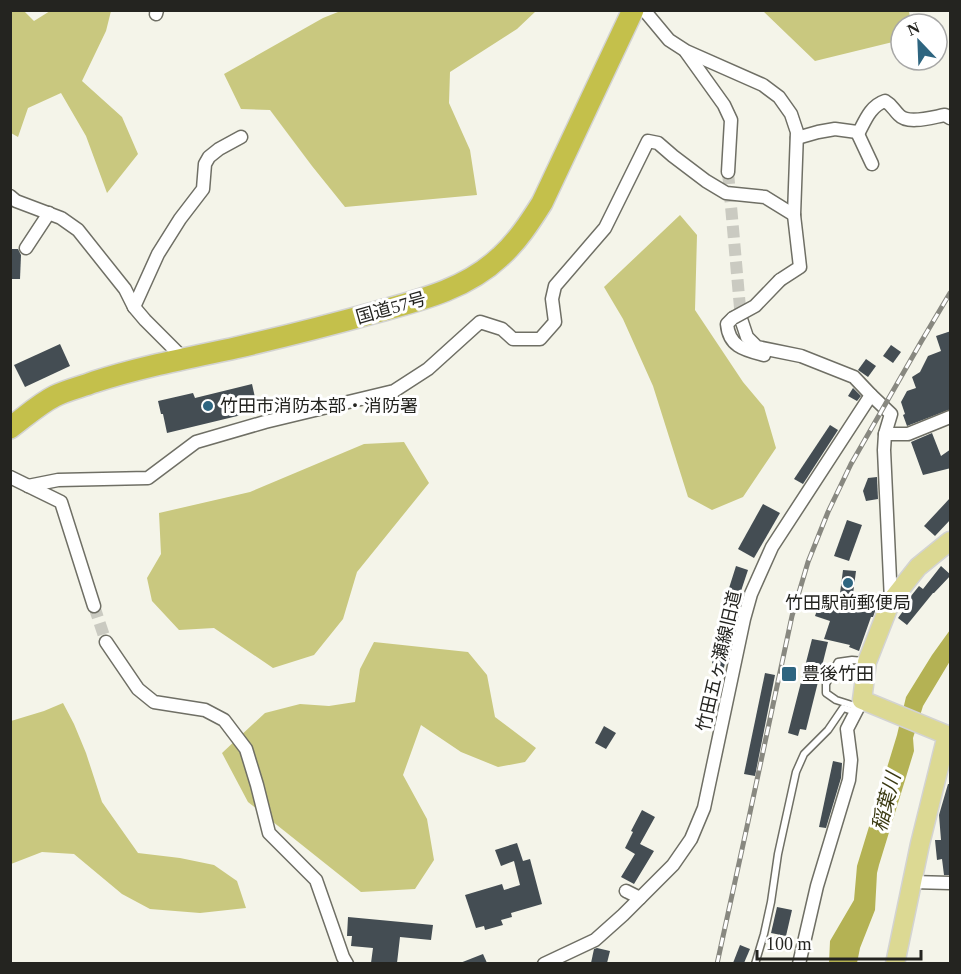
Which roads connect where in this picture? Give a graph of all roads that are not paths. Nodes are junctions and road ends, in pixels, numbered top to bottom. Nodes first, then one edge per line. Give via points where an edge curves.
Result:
1 (633, 10) edge
2 (644, 10) edge
3 (686, 51) junction
4 (951, 118) edge
5 (858, 134) junction
6 (241, 137) dead end
7 (797, 138) junction
8 (872, 164) dead end
9 (728, 172) tunnel mouth
10 (10, 196) edge
11 (49, 213) junction
12 (794, 215) junction
13 (26, 248) dead end
14 (134, 307) junction
15 (184, 359) junction
16 (871, 395) junction
17 (951, 417) edge
18 (10, 428) edge
19 (885, 434) junction
20 (10, 477) edge
21 (28, 486) junction
22 (951, 541) edge
23 (891, 601) junction
24 (94, 606) tunnel mouth
25 (106, 642) tunnel mouth
26 (867, 662) junction
27 (859, 706) junction
28 (946, 732) edge
29 (912, 882) junction
30 (951, 883) edge
31 (626, 891) dead end
32 (640, 898) junction
33 (347, 963) edge
34 (544, 963) edge
35 (755, 963) edge
36 (799, 963) edge
37 (895, 963) edge

1 - 15 highway, 国道57号 via 542,203 508,250 489,266 471,279 420,300
2 - 3 street via 669,40
3 - 7 street via 763,85 791,114
3 - 9 street via 731,120
4 - 5 street via 945,115 909,121 885,101 873,108
5 - 7 street via 835,129
5 - 8 street
6 - 14 street via 209,157 203,189 158,254
7 - 12 street
10 - 11 street
11 - 13 street
11 - 14 street via 78,230
12 - 16 street, bridge via 800,267 780,280 755,306 727,324 729,338 747,351 772,357 775,351 801,356 854,377
12 - 21 street via 765,197 726,193 658,143 648,141 605,228 555,286 555,322 540,339 513,339 502,329 480,322 428,369 394,391 196,442 148,478 58,480
14 - 15 street
15 - 18 highway, 国道57号 via 123,373 53,397
16 - 19 street via 891,414
16 - 32 street, 竹田五ヶ瀬線旧道 via 772,547 744,619 704,808 691,839 673,865
17 - 19 street via 908,434
19 - 23 street
20 - 21 street
21 - 24 street via 61,502
22 - 23 main road via 918,567
23 - 26 main road
25 - 33 street via 138,689 154,702 206,710 224,720 241,742 269,833 316,880
26 - 27 main road
26 - 27 lane via 838,662 826,684 826,693 836,700
27 - 28 main road via 879,707
27 - 35 lane via 843,708 804,754 796,772
27 - 36 street via 847,729 849,780
28 - 29 main road
29 - 30 street
29 - 37 main road
31 - 32 street
32 - 34 street, 竹田五ヶ瀬線旧道 via 595,940

